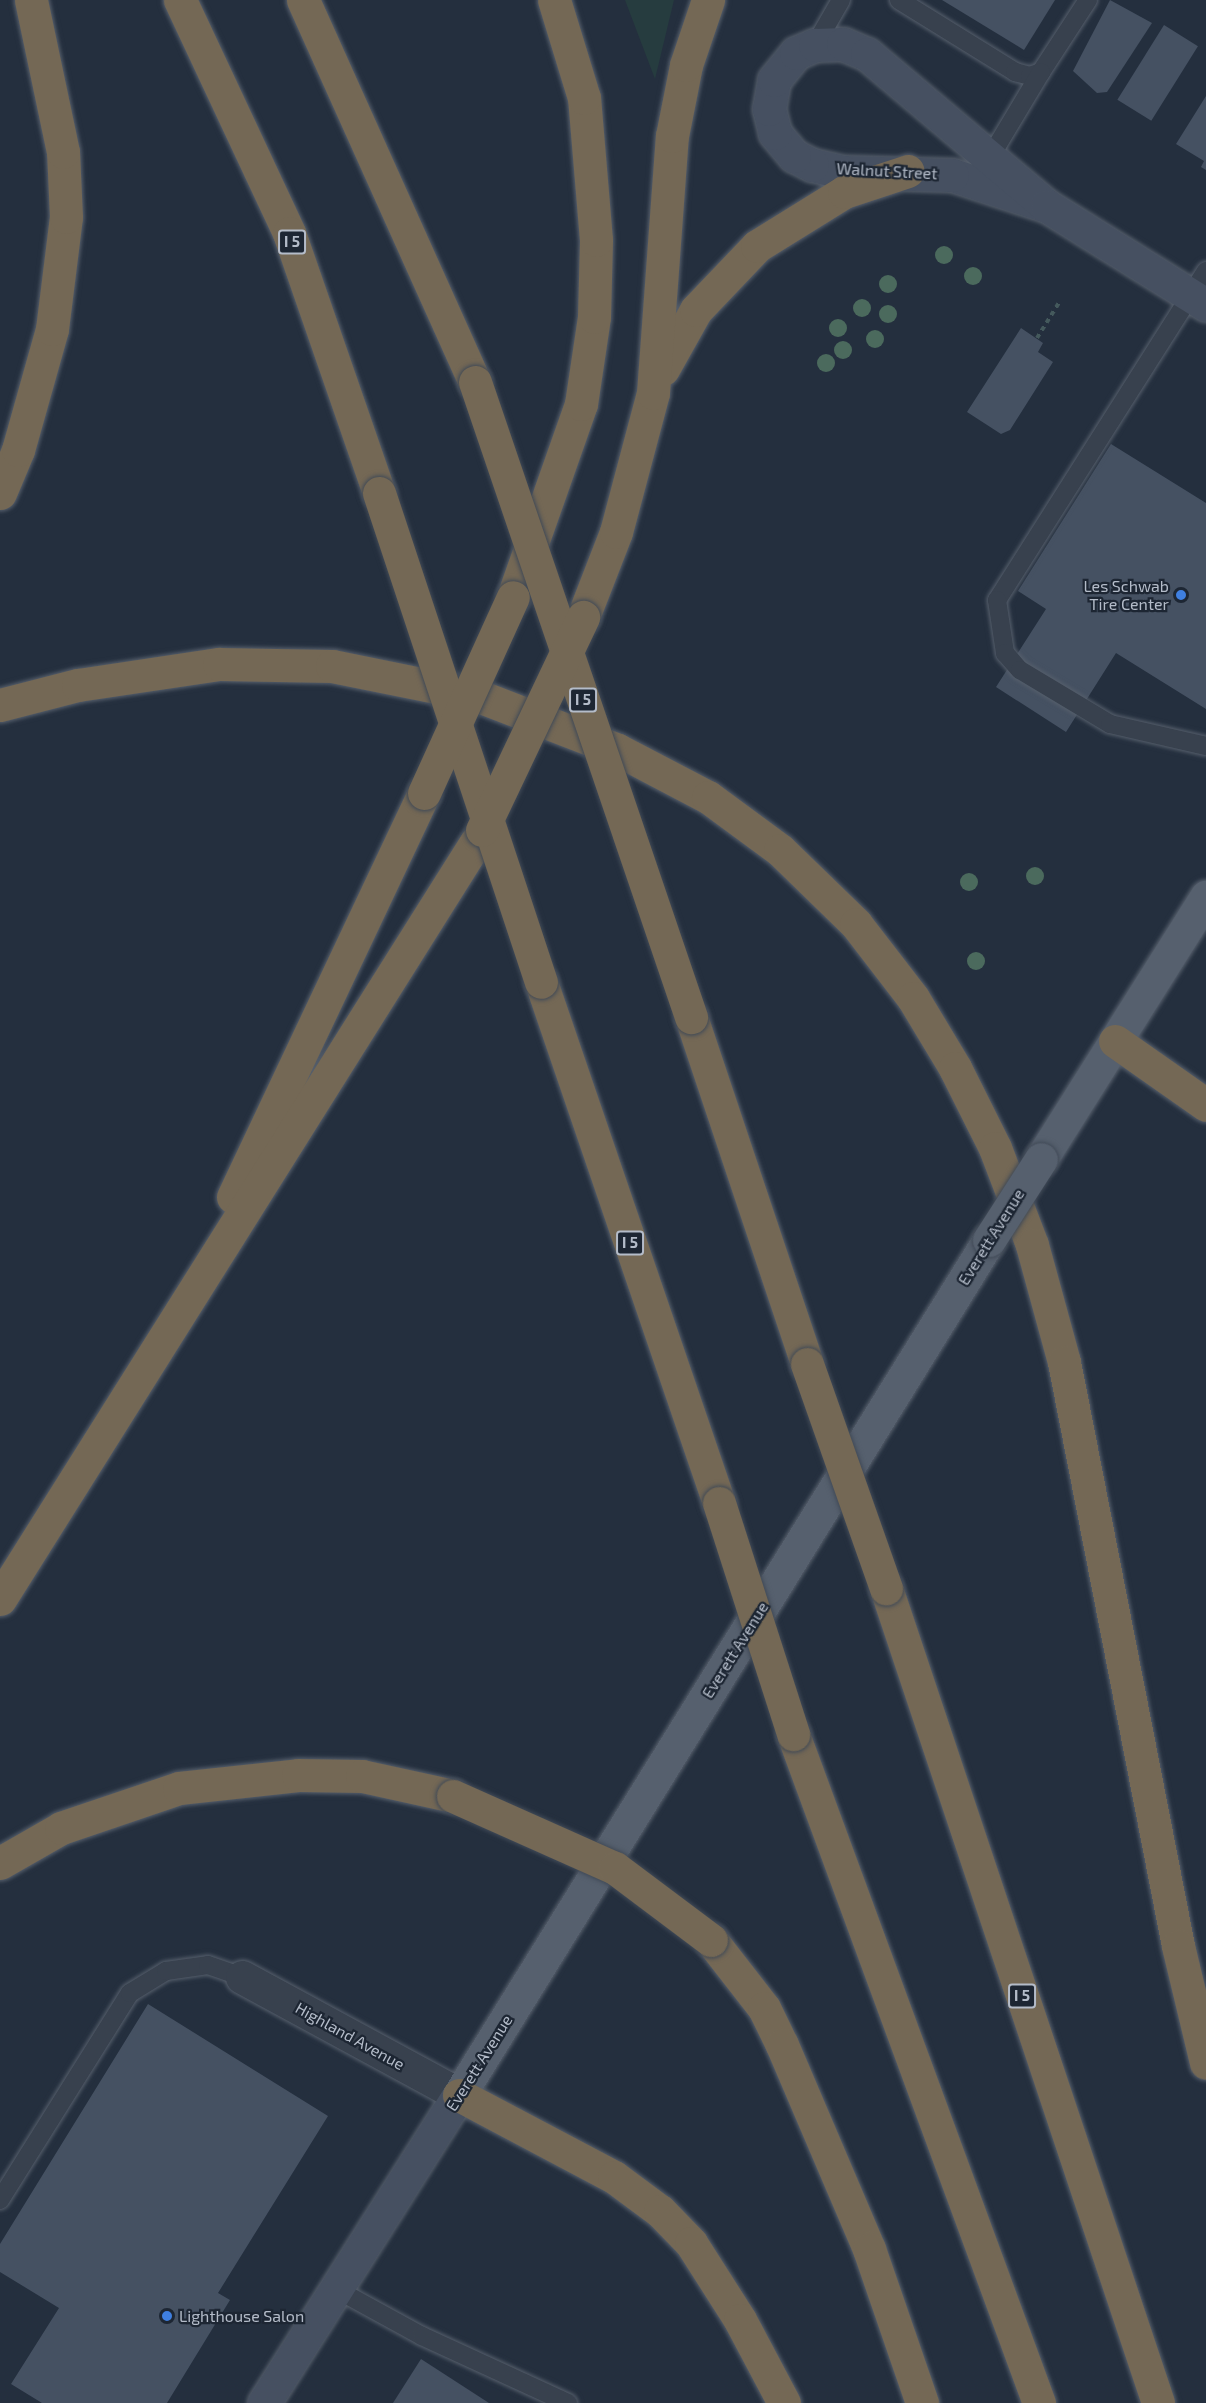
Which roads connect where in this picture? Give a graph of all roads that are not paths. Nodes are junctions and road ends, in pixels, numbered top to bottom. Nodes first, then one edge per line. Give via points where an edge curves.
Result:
1 (31, 0) edge
2 (180, 0) edge
3 (303, 0) edge
4 (554, 0) edge
5 (708, 0) edge
6 (841, 0) edge
7 (899, 0) edge
8 (1088, 0) edge
9 (815, 45) junction
10 (1041, 72) junction
11 (989, 159) junction
12 (908, 171) junction
13 (1047, 206) junction
14 (1201, 290) edge
15 (653, 393) junction
16 (0, 493) edge
17 (0, 705) edge
18 (1206, 746) edge
19 (1206, 897) edge
20 (1115, 1041) junction
21 (1206, 1105) edge
22 (174, 1323) junction
23 (0, 1599) edge
24 (0, 1863) edge
25 (242, 1977) joint
26 (1206, 2063) edge
27 (459, 2095) junction
28 (0, 2200) edge
29 (336, 2289) junction
30 (264, 2403) edge
31 (567, 2403) edge
32 (784, 2403) edge
33 (922, 2403) edge
34 (1038, 2403) edge
35 (1158, 2403) edge

1 - 16 highway via 63,152 66,217 52,329 18,450
2 - 34 highway, I 5, bridge via 289,233 719,1503 793,1734
3 - 35 highway, I 5, bridge via 475,382 886,1588
4 - 22 highway, bridge via 584,98 596,240 594,317 580,404 513,597
5 - 15 highway via 686,64 672,136
6 - 9 lane
7 - 10 lane via 1015,72
8 - 10 lane
9 - 11 main road, Walnut Street via 843,44 867,54
9 - 12 main road, Walnut Street via 796,53 774,80 768,109 775,133 794,156 812,165 843,172
10 - 11 lane
11 - 13 main road, Walnut Street
12 - 13 main road, Walnut Street via 952,175
12 - 15 highway via 844,192 757,246 696,310 674,342
13 - 14 main road, Walnut Street
14 - 18 lane via 997,600 1005,653 1020,670 1110,724
15 - 22 highway, bridge via 616,532 583,617 476,842
17 - 26 highway via 78,685 219,664 332,666 476,695 618,750 708,797 780,850 856,924 913,998 955,1068 995,1148 1032,1245 1064,1362 1145,1785
19 - 20 main road, Everett Avenue
20 - 21 highway
20 - 27 main road, Everett Avenue, bridge
22 - 23 highway
24 - 33 highway, bridge via 61,1828 179,1788 298,1775 362,1776 453,1796 615,1868 711,1940 764,2008 869,2249
25 - 27 street, Highland Avenue
25 - 28 lane via 208,1965 166,1971 130,1993
27 - 29 main road, Everett Avenue
27 - 32 highway via 614,2177 660,2211 691,2243 734,2310
29 - 30 main road, Everett Avenue
29 - 31 lane via 422,2336

